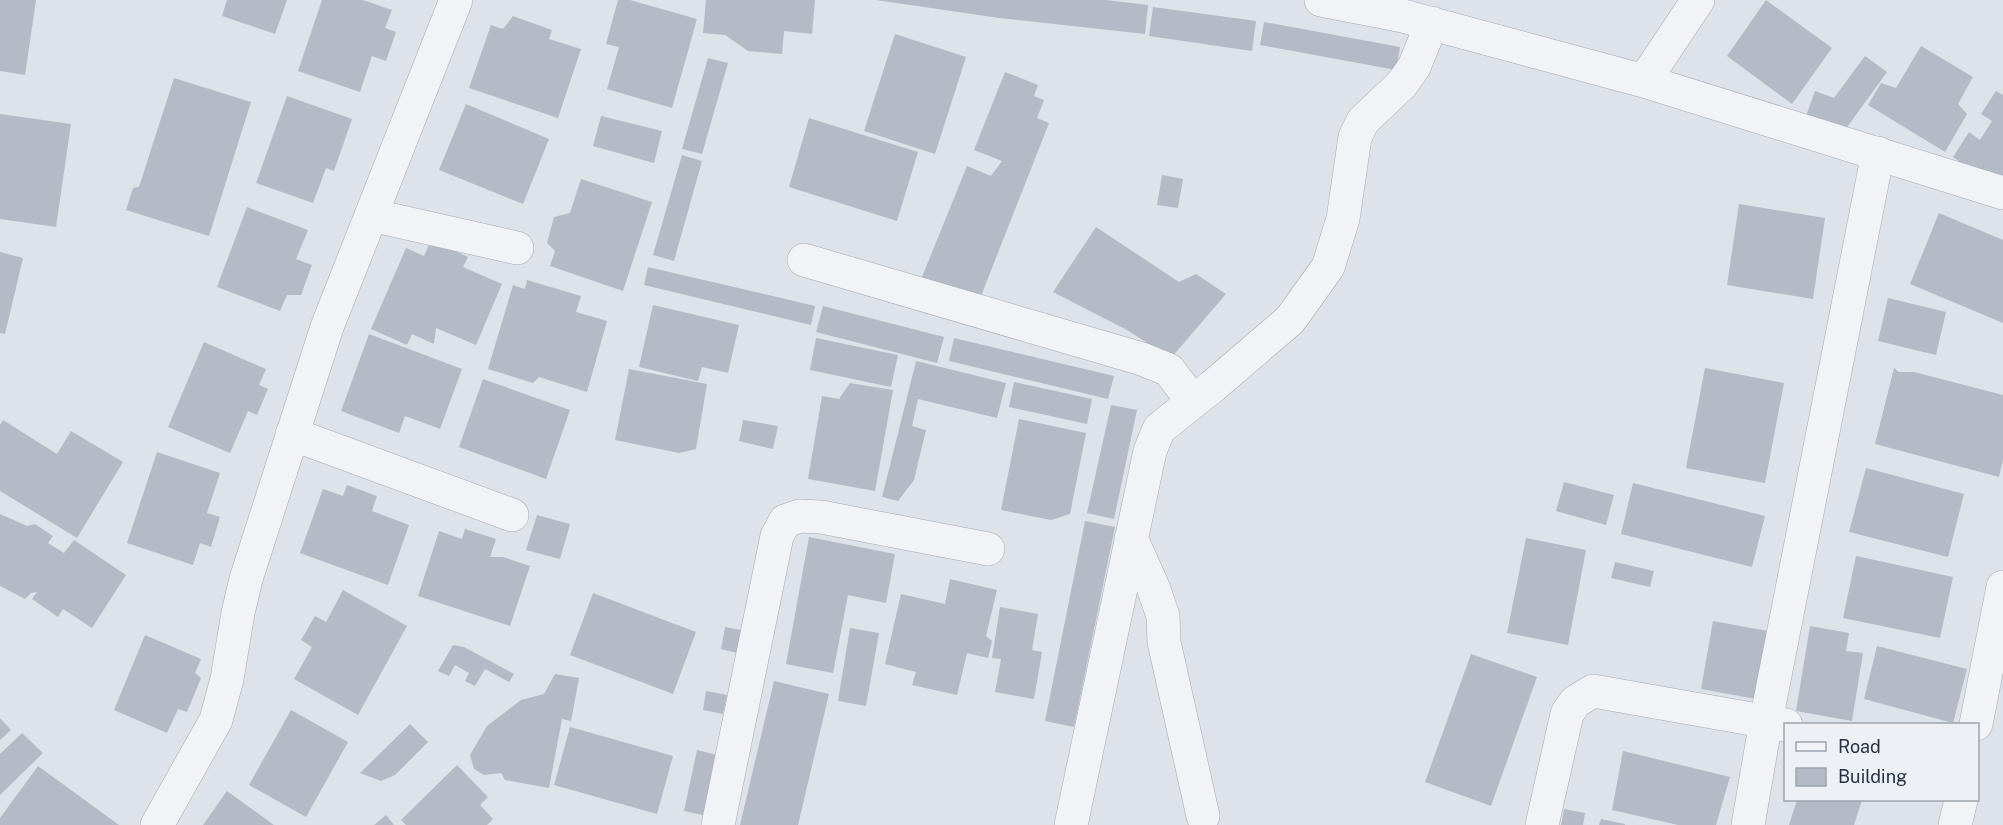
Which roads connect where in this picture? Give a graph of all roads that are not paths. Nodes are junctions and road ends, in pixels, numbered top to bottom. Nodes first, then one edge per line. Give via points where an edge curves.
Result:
1 (456, 0) edge
2 (1321, 0) edge
3 (1698, 0) edge
4 (1432, 23) junction
5 (1644, 81) junction
6 (1878, 153) junction
7 (2003, 193) edge
8 (370, 215) junction
9 (517, 248) dead end
10 (804, 260) dead end
11 (1193, 402) junction
12 (292, 434) junction
13 (512, 515) dead end
14 (1131, 538) junction
15 (988, 549) dead end
16 (2003, 587) edge
17 (1776, 723) edge
18 (1976, 723) edge
19 (1961, 801) edge
20 (1203, 816) dead end
21 (157, 825) edge
22 (718, 825) edge
23 (1071, 825) edge
24 (1542, 825) edge
25 (1748, 825) edge
26 (1955, 825) edge

1 - 8 street
2 - 4 street
3 - 5 street
4 - 5 street
4 - 11 street via 1414,67 1363,121 1355,137 1343,219 1328,267 1290,320
5 - 6 street
6 - 7 street
6 - 17 street
8 - 9 street
8 - 12 street
10 - 11 street via 1142,360 1169,370
11 - 14 street via 1159,429 1150,451
12 - 13 street
12 - 21 street via 246,579 216,720
14 - 20 street via 1162,616 1164,642
14 - 23 street
15 - 22 street via 821,517 800,516 785,521 777,536
16 - 18 street
17 - 24 street via 1593,691 1575,702 1567,714
17 - 25 street
19 - 26 street

